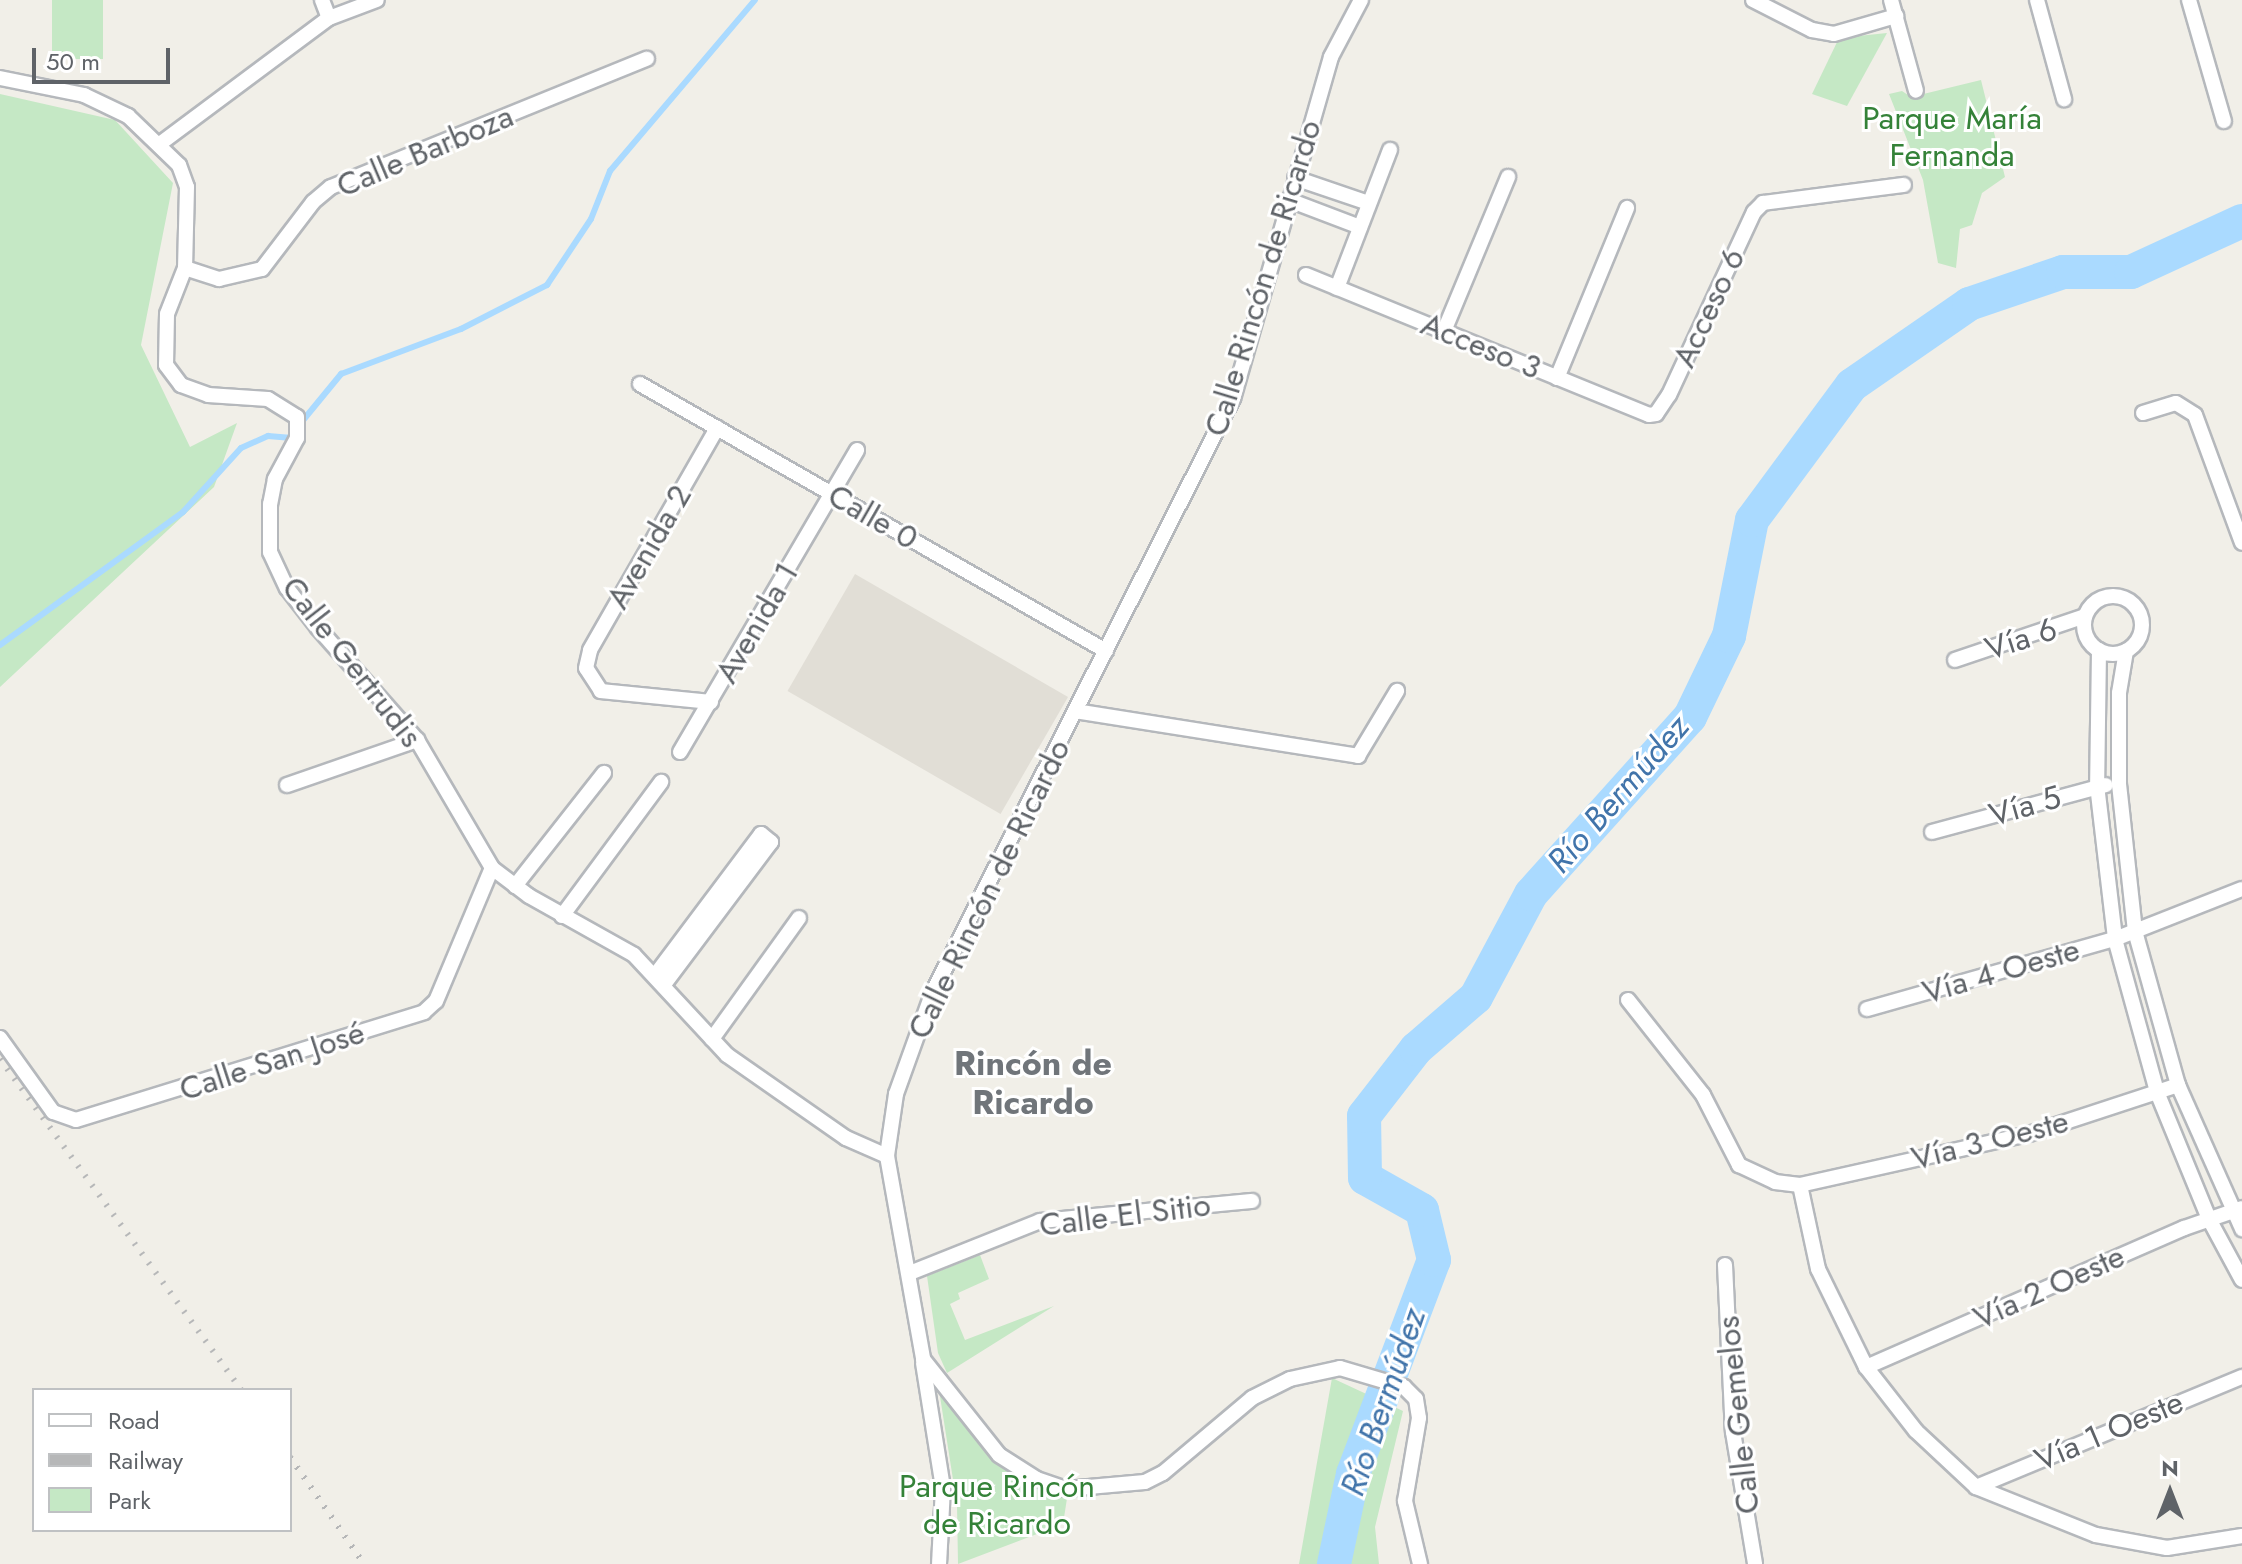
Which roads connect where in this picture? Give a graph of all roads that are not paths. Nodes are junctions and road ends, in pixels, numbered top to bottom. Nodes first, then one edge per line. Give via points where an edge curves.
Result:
1 (322, 0) edge
2 (377, 0) edge
3 (1361, 0) edge
4 (1753, 0) edge
5 (1891, 0) edge
6 (2037, 0) edge
7 (2189, 0) edge
8 (1896, 16) junction
9 (329, 18) junction
10 (647, 59) dead end
11 (0, 78) edge
12 (1916, 91) dead end
13 (2064, 99) dead end
14 (2224, 121) dead end
15 (161, 143) junction
16 (1390, 150) dead end
17 (1508, 177) dead end
18 (1295, 178) junction
19 (1904, 185) dead end
20 (1289, 200) junction
21 (1369, 203) junction
22 (1627, 208) dead end
23 (1360, 227) junction
24 (185, 268) junction
25 (1306, 275) dead end
26 (1337, 288) junction
27 (1444, 331) junction
28 (1557, 378) junction
29 (640, 384) dead end
30 (2143, 413) dead end
31 (1656, 414) joint
32 (717, 428) junction
33 (857, 450) dead end
34 (832, 493) junction
35 (2242, 543) edge
36 (2085, 616) junction
37 (2099, 650) junction
38 (1106, 651) junction
39 (2126, 651) junction
40 (1955, 660) dead end
41 (1397, 691) dead end
42 (711, 702) junction
43 (1075, 711) junction
44 (417, 740) junction
45 (680, 752) dead end
46 (604, 773) dead end
47 (661, 782) dead end
48 (2119, 784) junction
49 (287, 785) dead end
50 (2097, 785) junction
51 (1932, 832) dead end
52 (492, 868) junction
53 (515, 886) junction
54 (2242, 889) edge
55 (562, 916) junction
56 (799, 918) dead end
57 (2135, 931) junction
58 (2115, 939) junction
59 (660, 978) junction
60 (1628, 1000) dead end
61 (1867, 1009) dead end
62 (0, 1038) edge
63 (712, 1039) junction
64 (2178, 1085) junction
65 (2157, 1092) junction
66 (887, 1156) junction
67 (1800, 1185) junction
68 (1252, 1201) dead end
69 (2237, 1210) edge
70 (2209, 1219) junction
71 (2242, 1229) edge
72 (1725, 1265) dead end
73 (910, 1273) junction
74 (2242, 1280) edge
75 (923, 1359) junction
76 (1866, 1367) junction
77 (2242, 1377) edge
78 (1976, 1487) junction
79 (2242, 1536) edge
80 (939, 1564) edge
81 (1420, 1564) edge
82 (1755, 1564) edge

1 - 9 street
2 - 9 street
3 - 18 street, Calle Rincón de Ricardo via 1331,57
4 - 8 street via 1812,30 1834,34
5 - 8 street
6 - 13 street
7 - 14 street
8 - 12 street
9 - 15 street
10 - 24 street, Calle Barboza via 331,187 313,202 262,269 219,279
11 - 15 street, Calle Gertrudis via 84,95 128,116
15 - 24 street, Calle Gertrudis via 179,165 187,187
16 - 21 street
17 - 27 street
18 - 20 street, Calle Rincón de Ricardo
18 - 21 street
19 - 31 street, Acceso 6 via 1763,203
20 - 23 street
20 - 38 street, Calle Rincón de Ricardo via 1233,398
21 - 23 street
22 - 28 street
23 - 26 street
24 - 44 street, Calle Gertrudis via 167,314 166,365 181,385 208,395 276,401 297,417 297,438 275,479 267,525 270,552 318,628
25 - 26 street, Acceso 3
26 - 27 street, Acceso 3
27 - 28 street, Acceso 3
28 - 31 street, Acceso 3
29 - 32 street, Calle 0
30 - 35 street via 2176,403 2195,415
32 - 34 street, Calle 0
32 - 42 street, Avenida 2 via 590,650 586,668 601,691
33 - 34 street, Avenida 1
34 - 38 street, Calle 0
34 - 42 street, Avenida 1
36 - 37 street via 2086,635
36 - 39 street via 2106,596 2133,604 2142,629
36 - 40 street, Vía 6
37 - 39 street
37 - 50 street
38 - 43 street, Calle Rincón de Ricardo
39 - 48 street via 2119,693
41 - 43 street via 1358,756
42 - 45 street, Avenida 1
43 - 66 street, Calle Rincón de Ricardo via 932,994 896,1094
44 - 49 street
44 - 52 street, Calle Gertrudis
46 - 53 street
47 - 55 street
48 - 50 street, Vía 5
48 - 57 street
50 - 51 street, Vía 5
50 - 58 street
52 - 53 street, Calle Gertrudis
52 - 62 street, Calle San José via 436,1001 424,1012 76,1120 53,1112
53 - 55 street, Calle Gertrudis
54 - 57 street, Vía 4 Oeste
55 - 59 street, Calle Gertrudis via 634,955
56 - 63 street
57 - 58 street, Vía 4 Oeste
57 - 64 street
58 - 61 street, Vía 4 Oeste
58 - 65 street
59 - 59 street via 771,842 761,834
59 - 63 street, Calle Gertrudis
60 - 67 street via 1703,1095 1739,1165 1756,1177
63 - 66 street, Calle Gertrudis via 846,1138
64 - 65 street, Vía 3 Oeste
64 - 69 street
65 - 67 street, Vía 3 Oeste via 2029,1134
65 - 70 street
66 - 73 street, Calle Rincón de Ricardo
67 - 76 street via 1818,1269
68 - 73 street, Calle El Sitio via 1040,1221
69 - 70 street, Vía 2 Oeste
69 - 71 street
70 - 74 street
70 - 76 street, Vía 2 Oeste
72 - 82 street, Calle Gemelos via 1733,1432
73 - 75 street, Calle Rincón de Ricardo
75 - 80 street via 943,1488
75 - 81 street, Calle Rincón de Ricardo via 999,1455 1037,1479 1066,1489 1145,1482 1163,1473 1252,1398 1290,1379 1340,1368 1404,1387 1416,1399 1419,1418 1405,1501
76 - 78 street via 1916,1431
77 - 78 street, Vía 1 Oeste
78 - 79 street via 2096,1535 2167,1548

